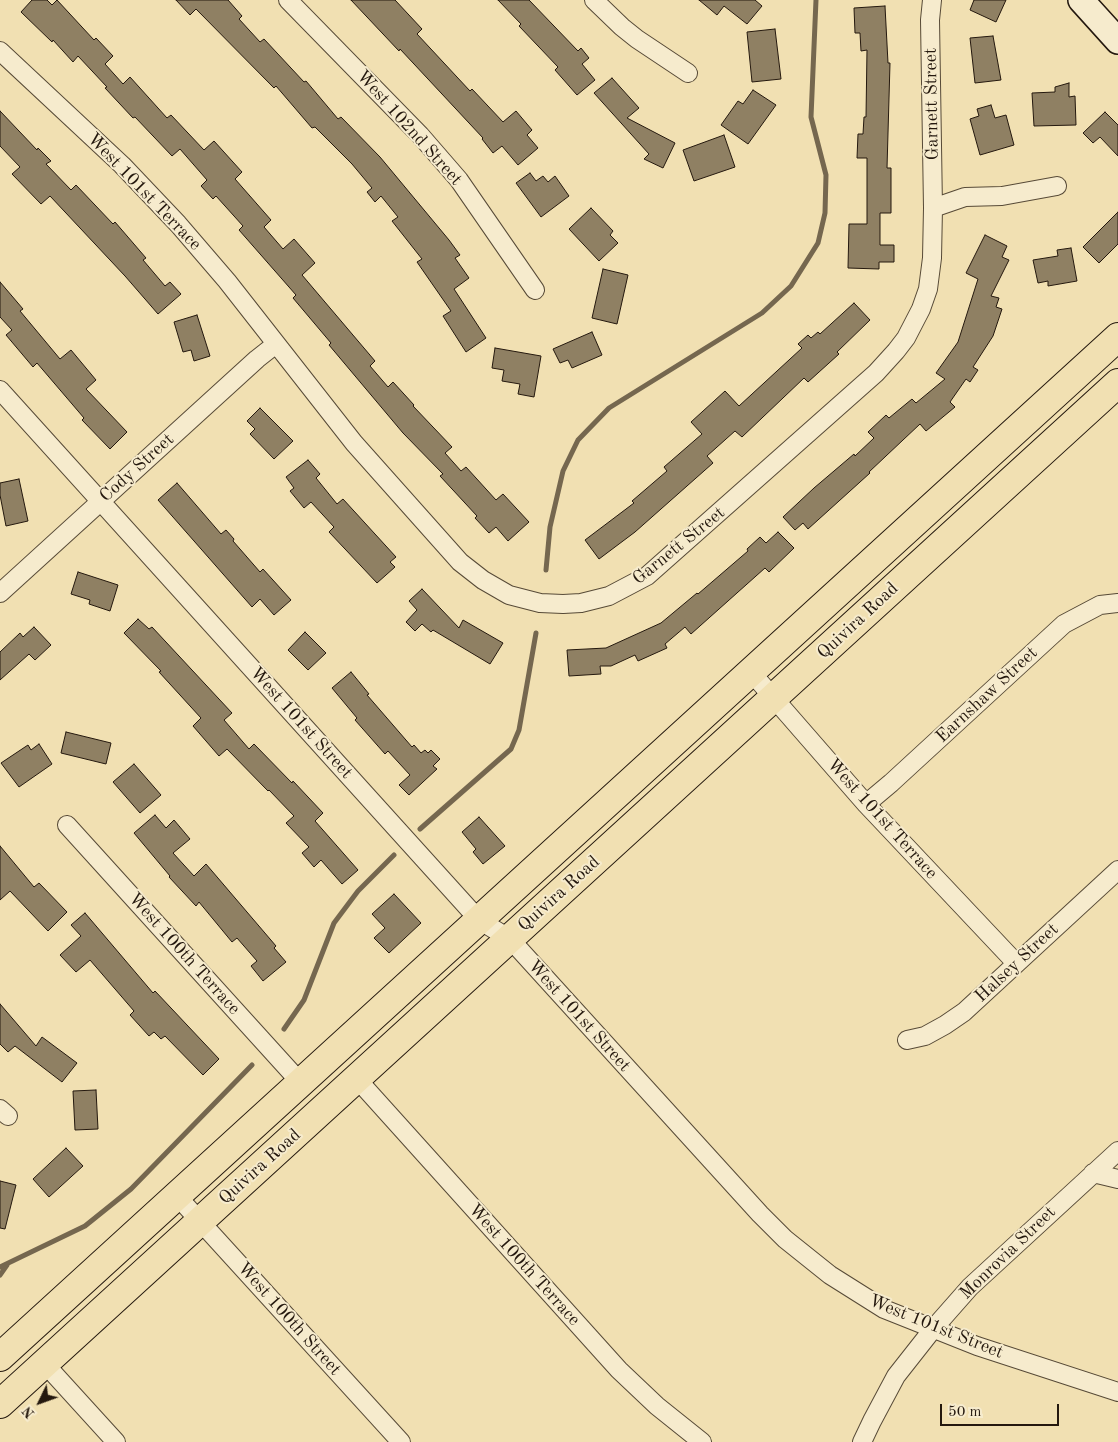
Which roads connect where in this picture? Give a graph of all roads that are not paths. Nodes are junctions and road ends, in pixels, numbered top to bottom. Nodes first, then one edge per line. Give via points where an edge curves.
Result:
1 (288, 0) edge
2 (594, 0) edge
3 (932, 0) edge
4 (1081, 0) edge
5 (1118, 42) edge
6 (0, 51) edge
7 (688, 73) dead end
8 (1057, 186) dead end
9 (933, 208) junction
10 (535, 290) dead end
11 (1118, 337) edge
12 (276, 344) junction
13 (1118, 383) edge
14 (0, 390) edge
15 (100, 502) junction
16 (0, 593) edge
17 (1118, 602) edge
18 (751, 672) junction
19 (774, 698) junction
20 (866, 804) junction
21 (67, 825) dead end
22 (1118, 870) edge
23 (479, 920) junction
24 (510, 939) junction
25 (1016, 963) junction
26 (907, 1040) dead end
27 (356, 1079) junction
28 (300, 1082) junction
29 (1118, 1151) edge
30 (1093, 1173) junction
31 (1118, 1179) edge
32 (178, 1196) junction
33 (201, 1221) junction
34 (933, 1329) junction
35 (0, 1357) edge
36 (44, 1364) junction
37 (1118, 1392) edge
38 (0, 1404) edge
39 (116, 1442) edge
40 (401, 1442) edge
41 (702, 1442) edge
42 (862, 1442) edge

1 - 10 street, West 102nd Street via 426,141 459,180
2 - 7 street via 636,39
3 - 9 street, Garnett Street
4 - 5 main road
6 - 12 street, West 101st Terrace via 115,159 178,224
8 - 9 street via 1002,196 965,197
9 - 12 street, Garnett Street via 928,289 914,324 896,352 647,576 609,596 581,603 523,599 496,588 471,572 354,443
11 - 18 main road, Quivira Road
12 - 15 street, Cody Street
13 - 19 main road, Quivira Road
14 - 15 street, West 101st Street
15 - 16 street, Cody Street
15 - 23 street, West 101st Street
17 - 20 street, Earnshaw Street via 1100,605 1064,624
18 - 19 street, West 101st Terrace
18 - 23 main road, Quivira Road
19 - 20 street, West 101st Terrace
19 - 24 main road, Quivira Road
20 - 25 street, West 101st Terrace
21 - 28 street, West 100th Terrace
22 - 25 street, Halsey Street
23 - 24 street, West 101st Street
23 - 28 main road, Quivira Road
24 - 27 main road, Quivira Road
24 - 34 street, West 101st Street via 785,1239 864,1298
25 - 26 street, Halsey Street via 964,1012 925,1036
27 - 33 main road, Quivira Road
27 - 41 street, West 100th Terrace via 619,1370
28 - 32 main road, Quivira Road
29 - 30 street, Monrovia Street
30 - 31 street
30 - 34 street, Monrovia Street via 970,1287
32 - 33 street, West 100th Street
32 - 35 main road, Quivira Road
33 - 36 main road, Quivira Road
33 - 40 street, West 100th Street
34 - 37 street, West 101st Street
34 - 42 street, Monrovia Street via 896,1376
36 - 38 main road, Quivira Road
36 - 39 street

